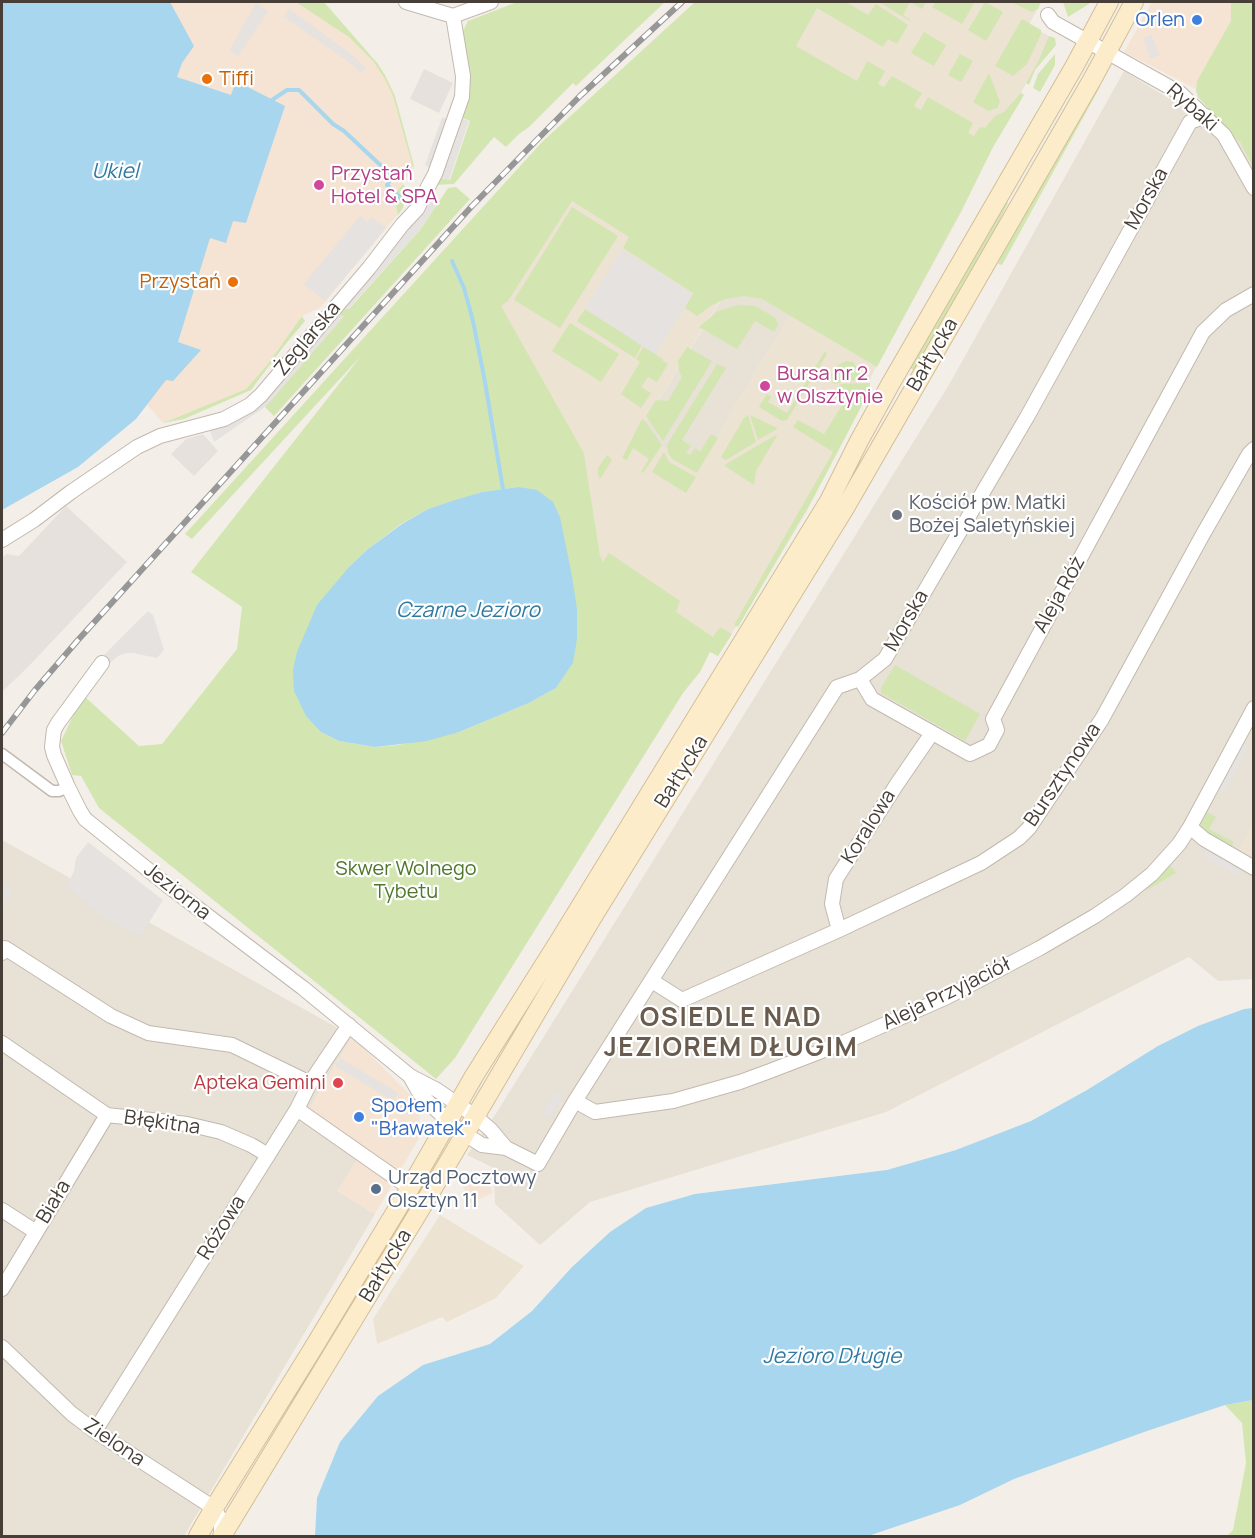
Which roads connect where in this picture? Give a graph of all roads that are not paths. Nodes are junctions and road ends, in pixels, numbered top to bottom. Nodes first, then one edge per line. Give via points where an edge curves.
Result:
1 (406, 2) edge
2 (491, 2) edge
3 (1108, 2) edge
4 (1134, 2) edge
5 (1048, 15) dead end
6 (453, 16) junction
7 (1089, 41) junction
8 (1107, 52) junction
9 (1206, 116) junction
10 (1254, 188) edge
11 (1254, 294) edge
12 (1254, 449) edge
13 (2, 540) edge
14 (102, 663) dead end
15 (860, 679) junction
16 (1254, 708) edge
17 (932, 733) junction
18 (2, 754) edge
19 (68, 787) junction
20 (1190, 827) junction
21 (1254, 868) edge
22 (839, 930) junction
23 (3, 951) edge
24 (652, 981) junction
25 (350, 1025) junction
26 (2, 1043) edge
27 (410, 1076) junction
28 (310, 1083) junction
29 (575, 1101) junction
30 (459, 1104) junction
31 (297, 1109) junction
32 (107, 1115) junction
33 (475, 1116) junction
34 (449, 1122) junction
35 (465, 1134) junction
36 (506, 1148) junction
37 (268, 1155) junction
38 (410, 1188) junction
39 (2, 1210) edge
40 (36, 1232) junction
41 (2, 1289) edge
42 (2, 1347) edge
43 (95, 1431) junction
44 (214, 1508) junction
45 (198, 1536) edge
46 (221, 1536) edge

1 - 6 street
2 - 6 street
3 - 7 main road, Bałtycka
4 - 8 main road, Bałtycka
5 - 7 street, Rybaki via 1053,22
6 - 13 street, Żeglarska via 463,76 462,97 417,209 265,391 250,405 224,419 155,438 137,447
7 - 8 street, Rybaki
7 - 30 main road, Bałtycka via 891,383 818,520
8 - 9 street, Rybaki via 1175,88
8 - 33 main road, Bałtycka via 845,508
9 - 10 street, Rybaki via 1224,135
9 - 15 street, Morska via 1190,122 1027,417 885,659
11 - 17 street, Aleja Róż via 1226,310 1203,332 993,719 997,730 989,745 970,754
12 - 22 street, Bursztynowa via 1102,720 1029,828 981,863
14 - 19 street, Jeziorna via 54,730 52,747
15 - 17 street, Aleja Róż via 872,699
15 - 24 street, Morska via 837,687
16 - 20 street, Aleja Przyjaciół
17 - 22 street, Koralowa via 836,879 832,903
18 - 19 street via 52,791
19 - 25 street, Jeziorna via 80,811 101,833
20 - 21 street
20 - 29 street, Aleja Przyjaciół via 1152,874 1126,895 1030,953 927,1006 770,1071 673,1101 595,1112
22 - 24 street, Bursztynowa via 682,1000
23 - 28 street via 111,1016 148,1033 232,1045
24 - 29 street, Morska
25 - 27 street, Jeziorna
25 - 28 street, Różowa
26 - 32 street, Błękitna
27 - 30 street, Jeziorna
27 - 34 street, Jeziorna via 420,1094
28 - 31 street, Różowa
29 - 36 street via 538,1164
30 - 33 street
30 - 34 main road, Bałtycka
31 - 37 street, Różowa
31 - 38 street
32 - 37 street, Błękitna via 187,1124 220,1132
32 - 40 street, Biała
33 - 35 main road, Bałtycka
33 - 36 street
34 - 35 street, Jeziorna
34 - 38 main road, Bałtycka
35 - 36 street via 482,1145
35 - 46 main road, Bałtycka
37 - 43 street, Różowa
38 - 44 main road, Bałtycka
39 - 40 street
40 - 41 street, Biała
42 - 43 street, Zielona
43 - 44 street, Zielona
44 - 45 main road, Bałtycka
44 - 46 street

